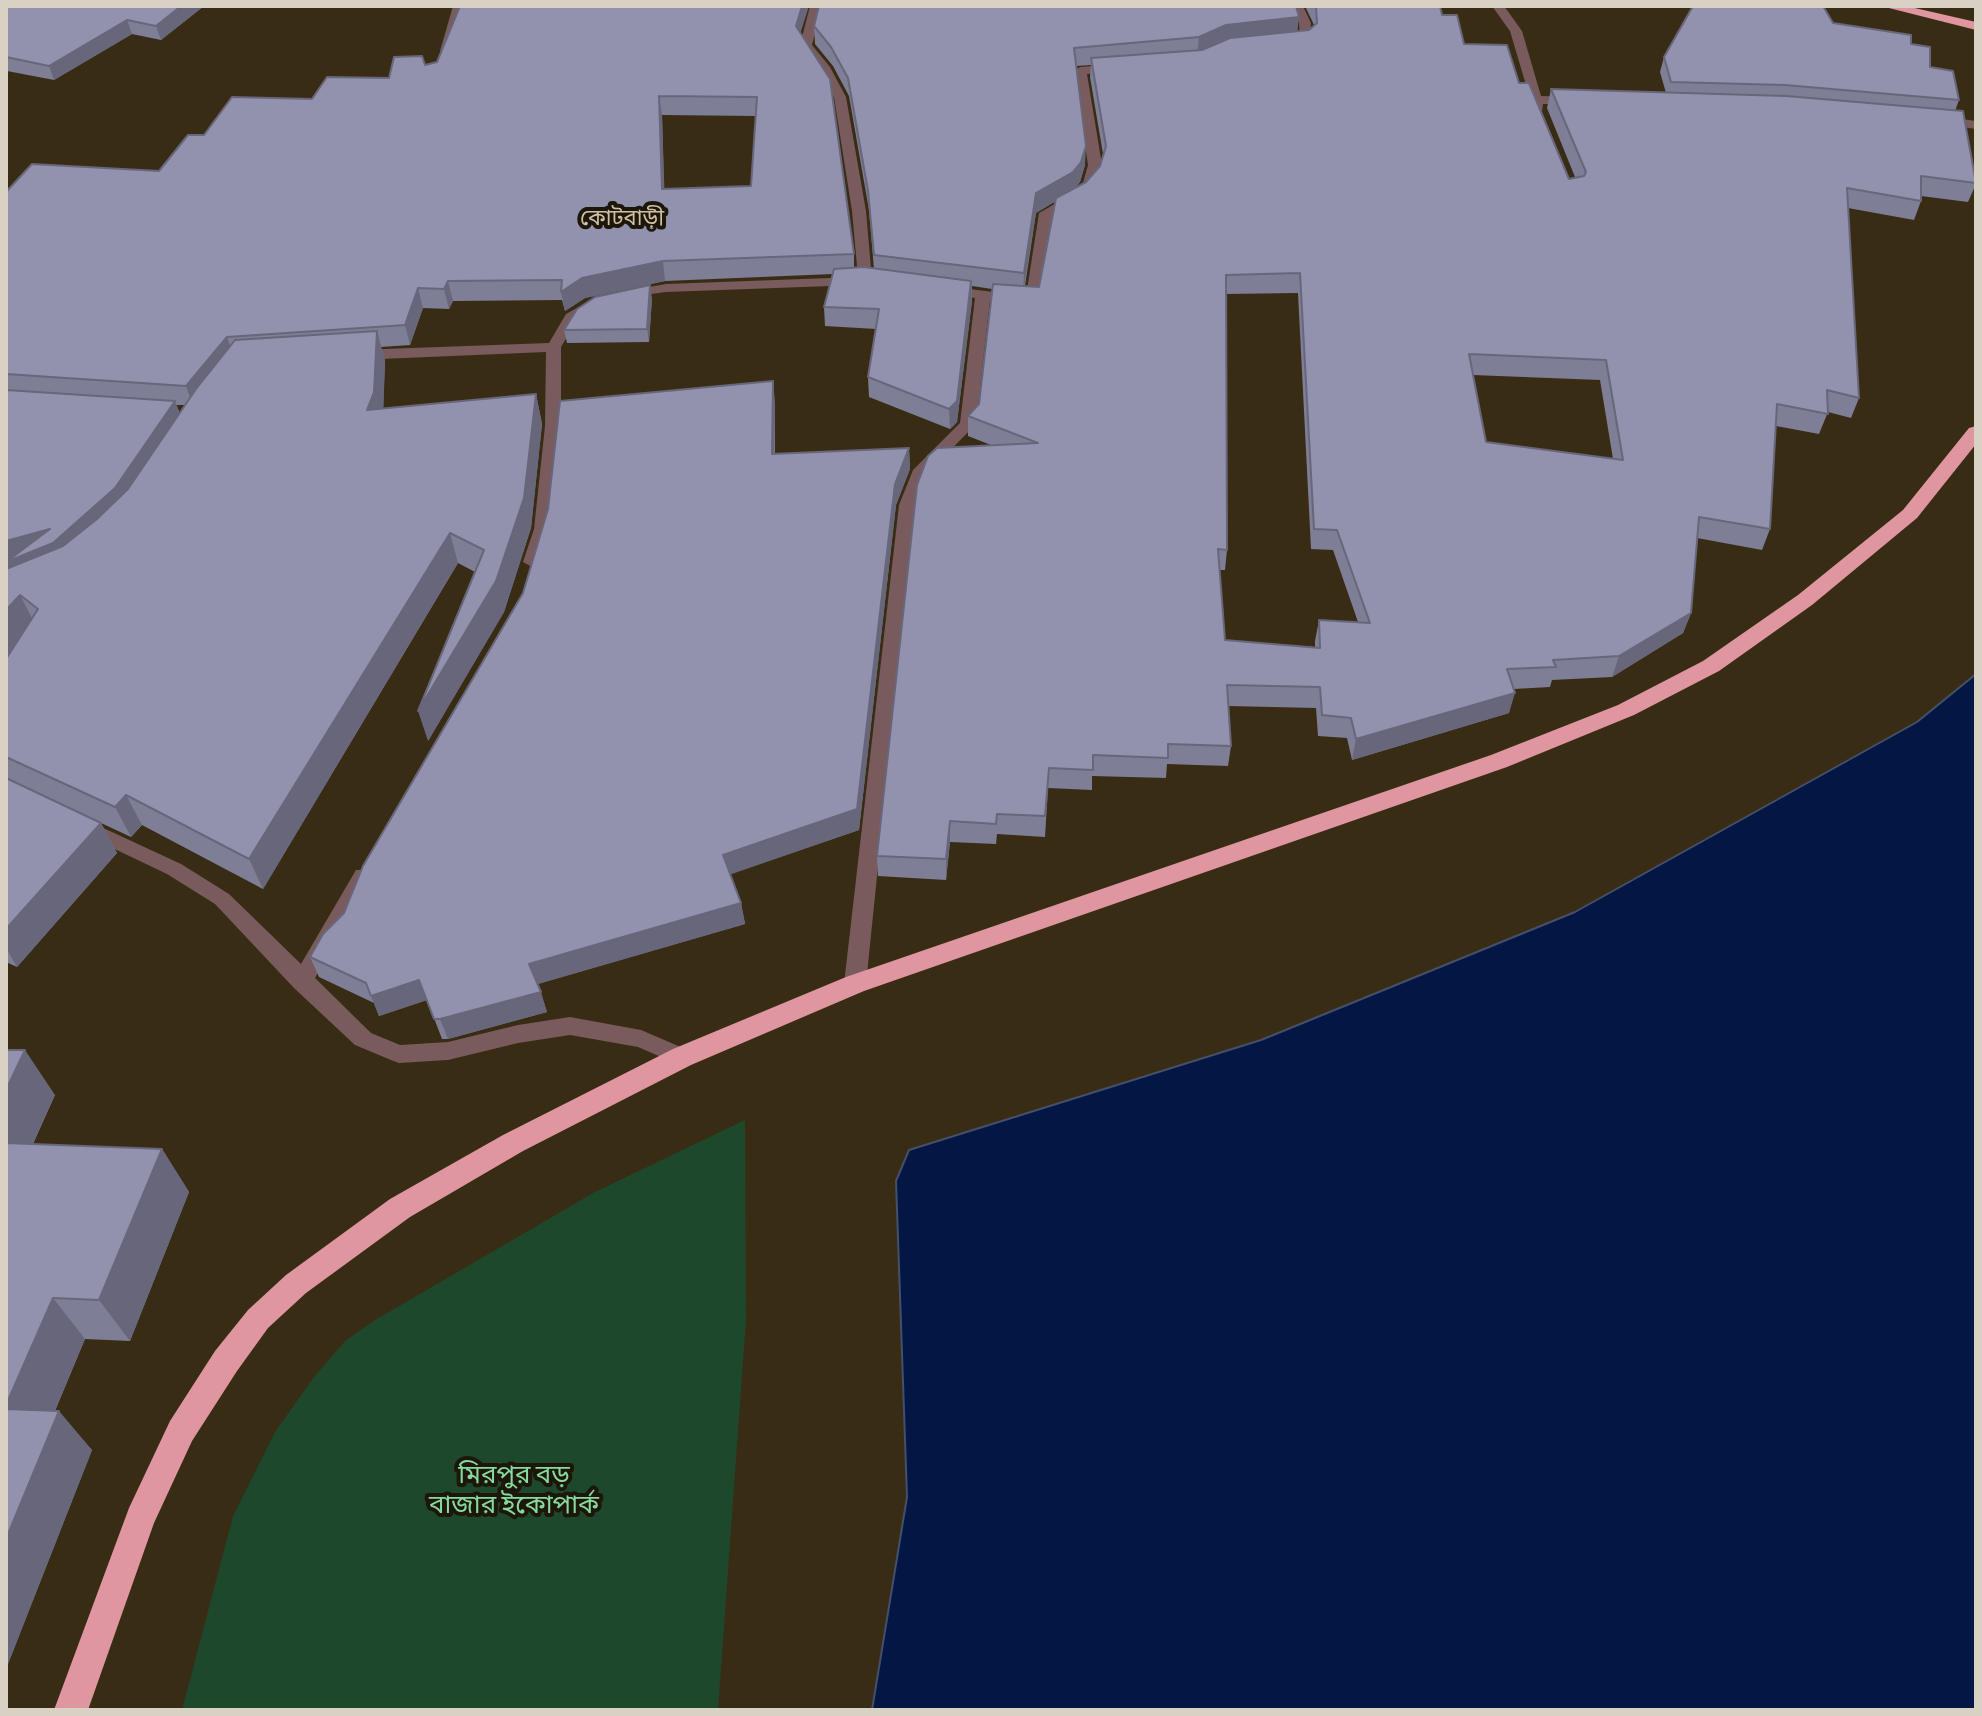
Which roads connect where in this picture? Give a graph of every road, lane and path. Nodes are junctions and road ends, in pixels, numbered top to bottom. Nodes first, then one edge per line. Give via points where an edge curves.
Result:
1 (459, 6) edge
2 (816, 6) edge
3 (1297, 6) edge
4 (1498, 6) edge
5 (1888, 6) edge
6 (1976, 28) edge
7 (1277, 44) edge
8 (439, 64) edge
9 (1134, 67) edge
10 (1534, 100) junction
11 (1595, 102) edge
12 (1919, 118) edge
13 (1976, 125) edge
14 (1546, 128) edge
15 (922, 287) edge
16 (983, 295) junction
17 (554, 347) junction
18 (346, 356) edge
19 (1976, 432) edge
20 (528, 575) edge
21 (62, 815) edge
22 (371, 861) edge
23 (302, 982) junction
24 (855, 984) junction
25 (682, 1057) junction
26 (71, 1710) edge

1 - 8 street
2 - 17 street via 806,45 840,97 873,282 666,288 622,296 591,304 571,317
3 - 7 street via 1306,41
4 - 10 street via 1516,31
5 - 6 highway
9 - 16 street via 1080,71 1095,165 1079,196 1046,213 1032,301
10 - 11 street
10 - 14 street
12 - 13 street
15 - 16 street
16 - 24 street via 968,424 919,473 907,505
17 - 18 street
17 - 20 street via 553,426 542,529
19 - 24 highway via 1910,514 1805,600 1711,666 1626,710 1499,761
21 - 23 street via 174,869 222,899
22 - 23 street
23 - 25 street via 363,1039 399,1054 448,1051 570,1026 641,1039
24 - 25 highway
25 - 26 highway via 400,1208 296,1284 258,1319 181,1431 140,1519

